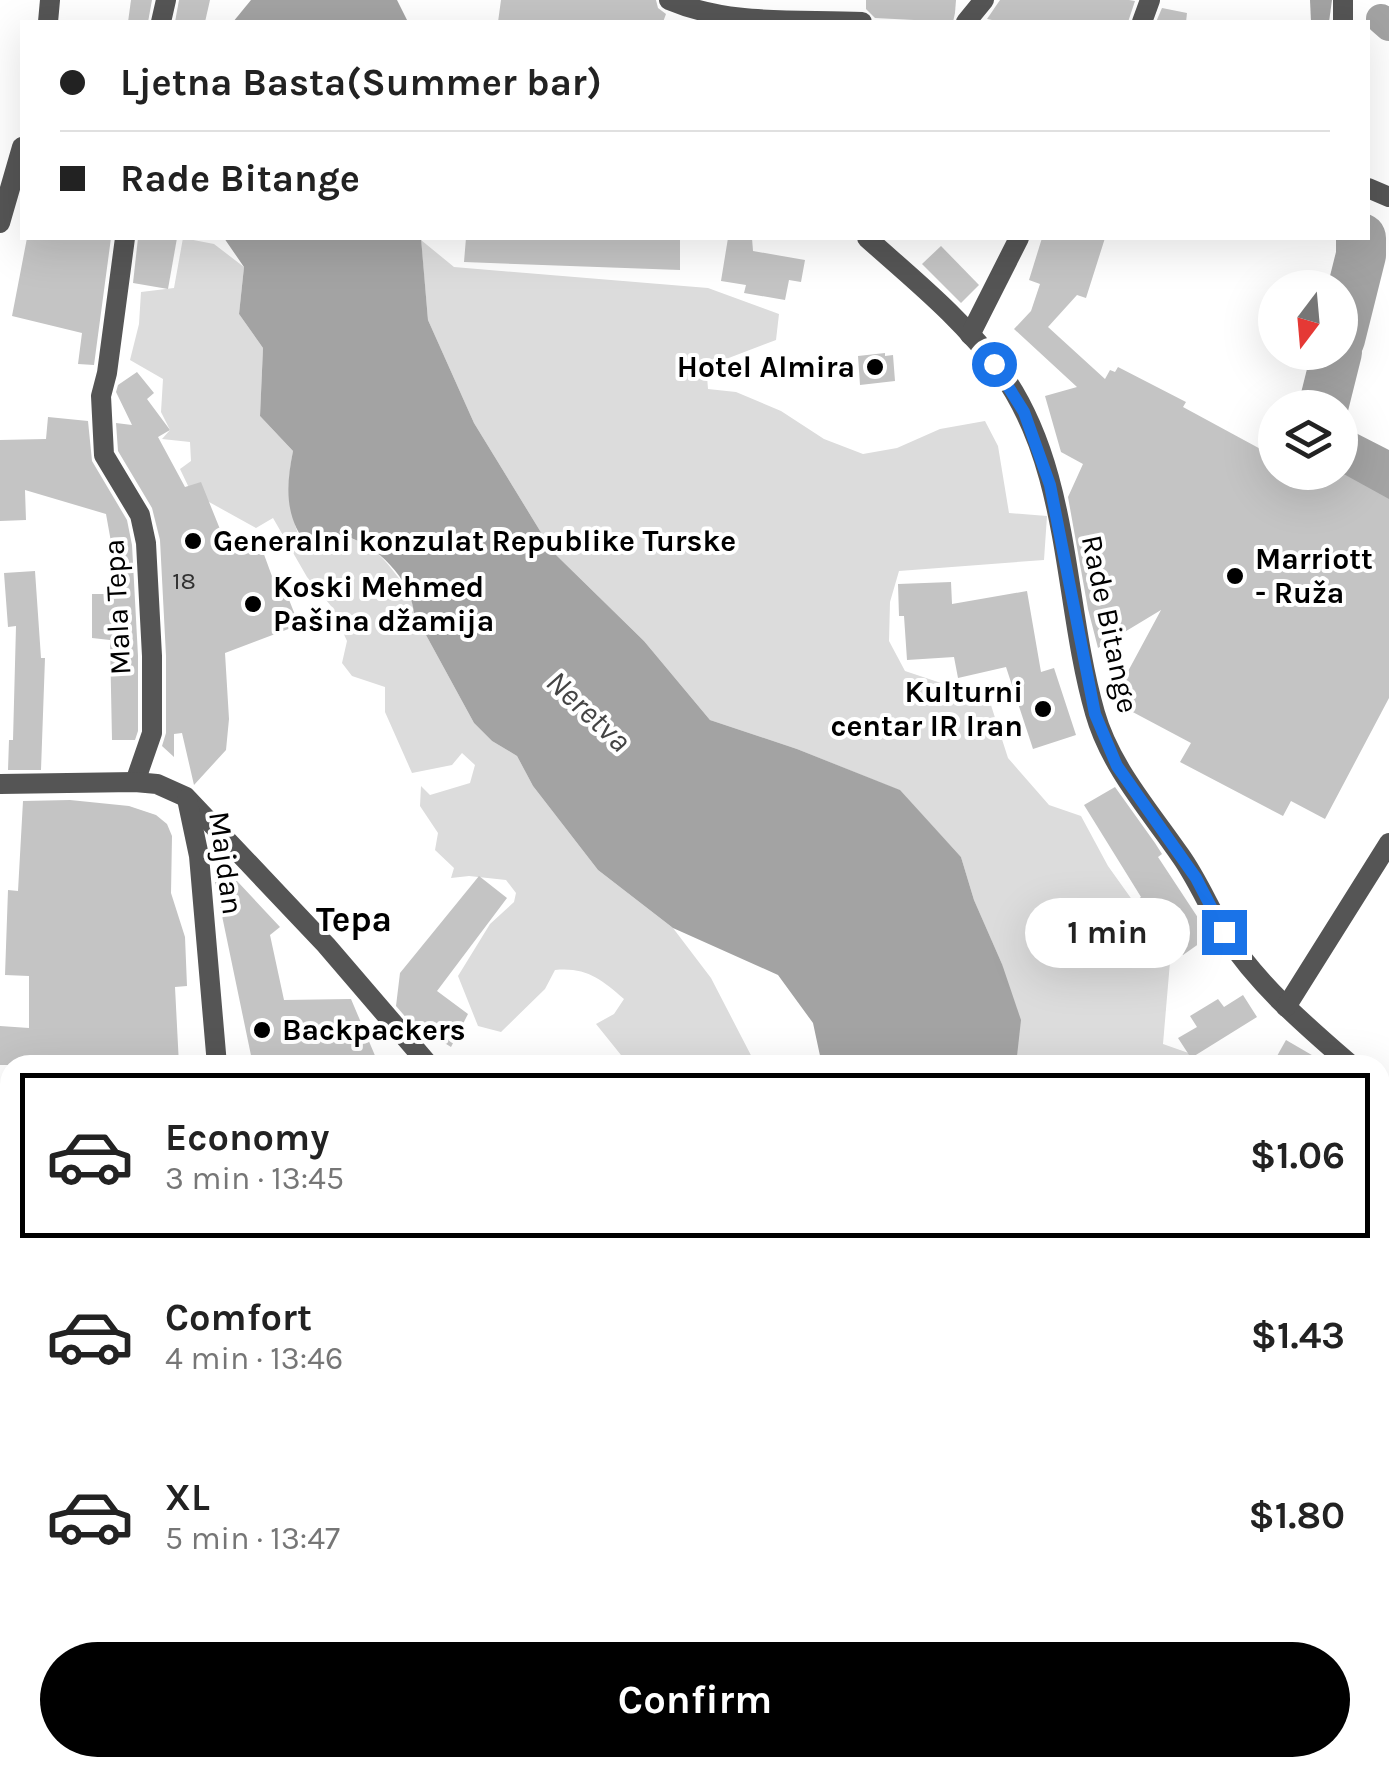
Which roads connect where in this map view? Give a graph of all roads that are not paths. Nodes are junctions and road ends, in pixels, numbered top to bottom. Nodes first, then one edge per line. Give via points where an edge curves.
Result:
1 (669, 0) edge
2 (984, 0) edge
3 (701, 18) edge
4 (759, 20) edge
5 (968, 20) edge
6 (20, 154) edge
7 (0, 223) edge
8 (124, 240) edge
9 (870, 240) edge
10 (1018, 240) edge
11 (970, 335) junction
12 (135, 782) junction
13 (0, 784) edge
14 (186, 798) junction
15 (1389, 843) edge
16 (1286, 1007) junction
17 (216, 1055) edge
18 (420, 1055) edge
19 (1339, 1055) edge

1 - 3 street
2 - 5 street
3 - 4 street
6 - 7 street
8 - 12 street, Mala Tepa via 100,396 104,454 140,514 150,608 152,732
9 - 11 street, Rade Bitange
10 - 11 street
11 - 16 street, Rade Bitange via 1002,373 1036,442 1095,714 1117,766 1196,878 1224,932
12 - 13 street, Majdan
12 - 14 street, Majdan
14 - 17 street, Majdan via 199,856
14 - 18 street
15 - 16 street
16 - 19 street, Rade Bitange

